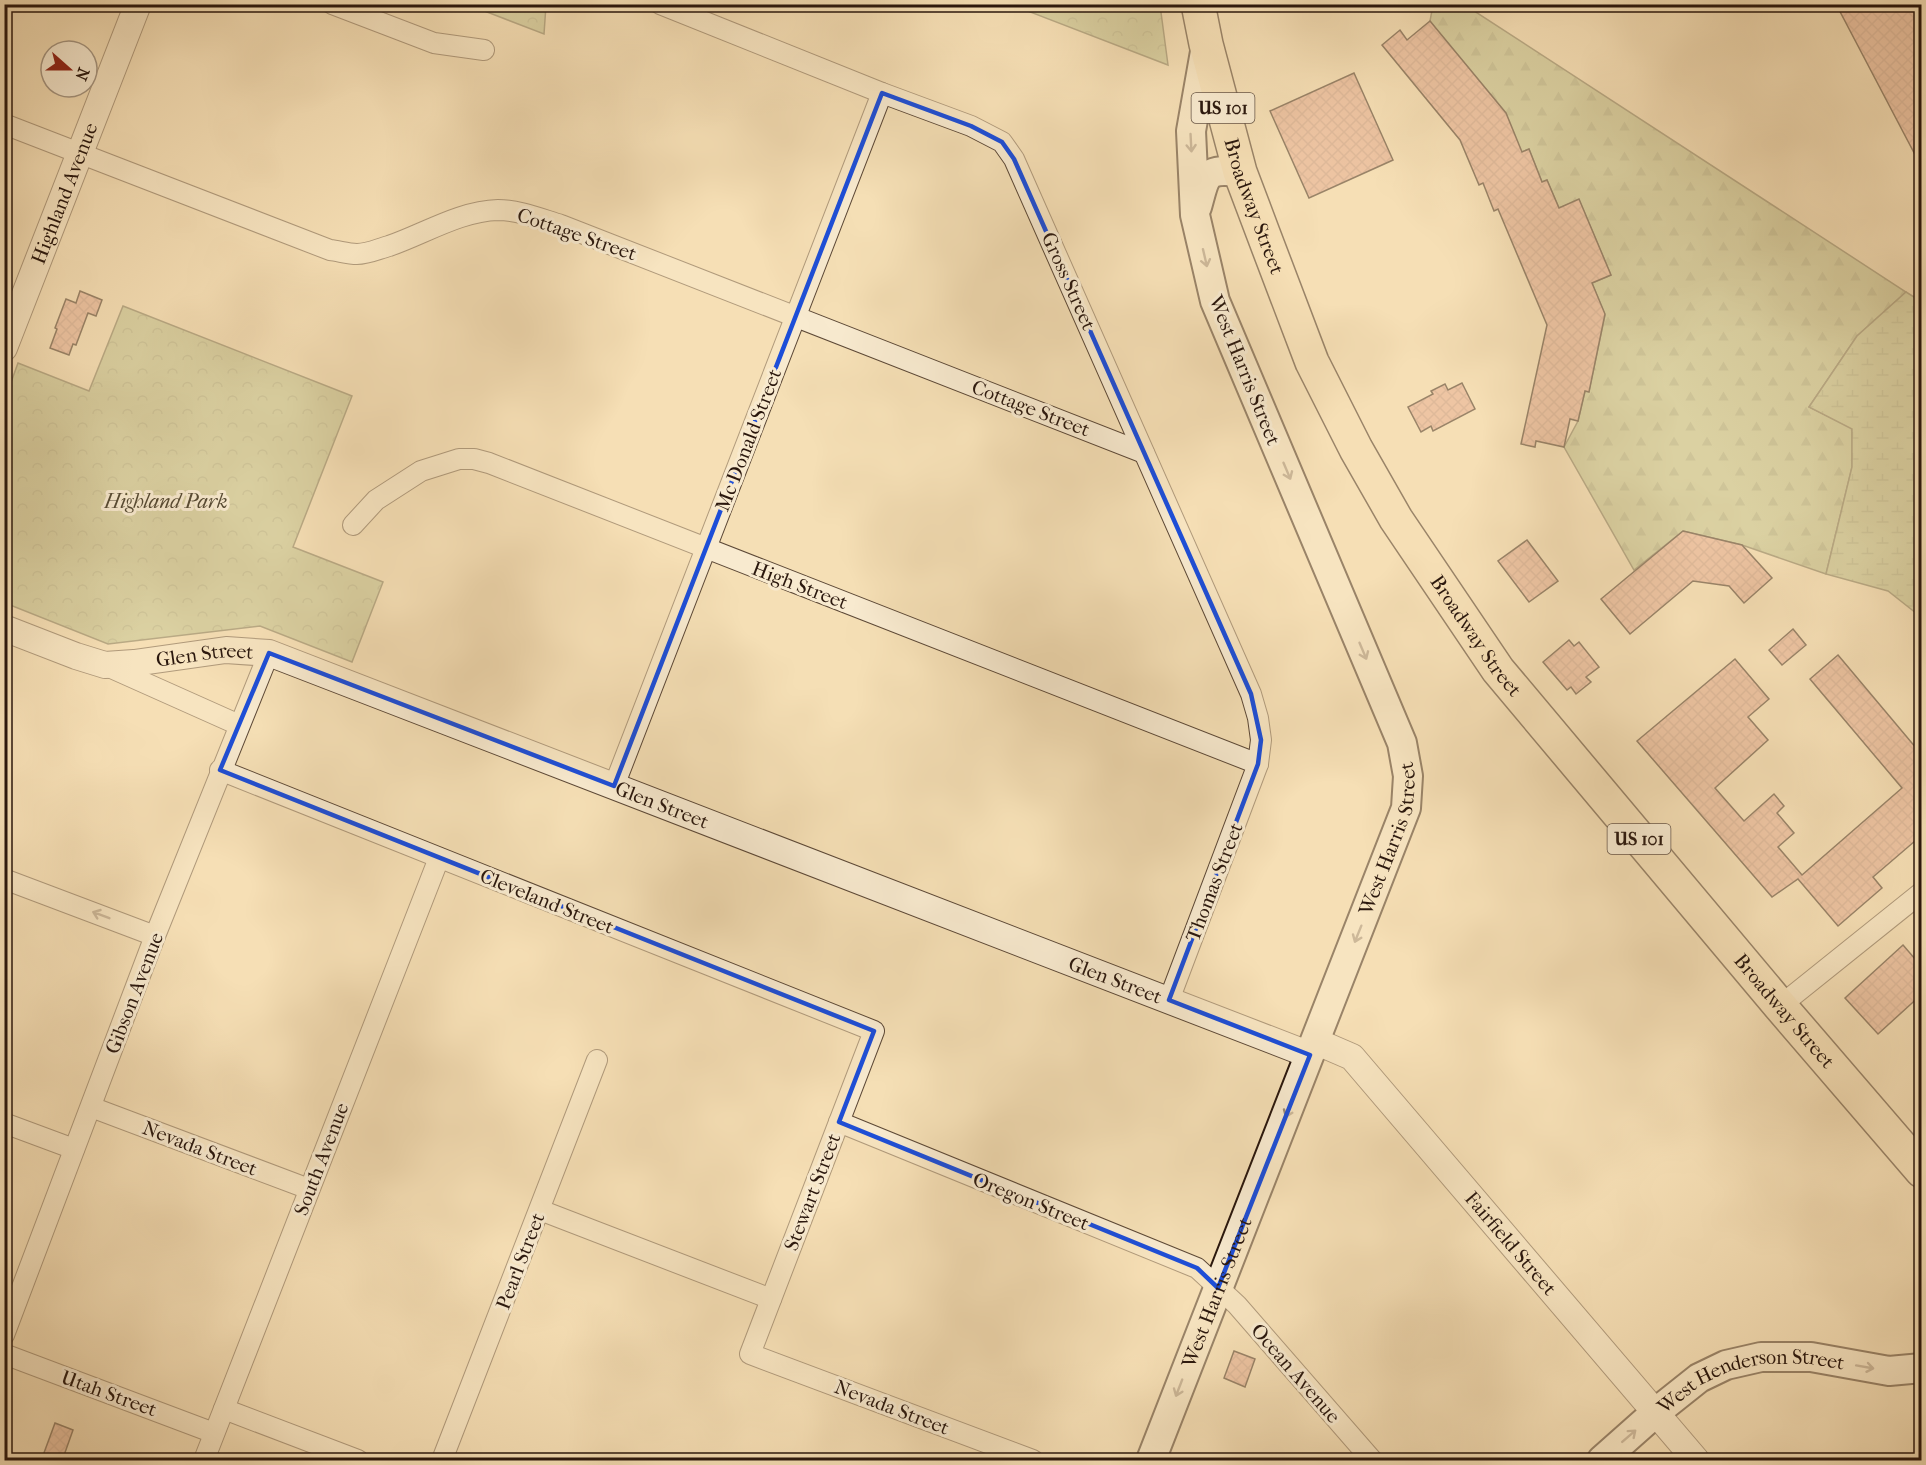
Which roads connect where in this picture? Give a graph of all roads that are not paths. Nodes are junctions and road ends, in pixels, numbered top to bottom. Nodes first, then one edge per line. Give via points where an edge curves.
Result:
1 (138, 4) edge
2 (332, 4) edge
3 (660, 4) edge
4 (1198, 4) edge
5 (1206, 44) junction
6 (484, 50) dead end
7 (882, 93) junction
8 (4, 124) edge
9 (80, 153) junction
10 (1240, 172) junction
11 (1195, 215) junction
12 (796, 317) junction
13 (4, 348) edge
14 (1144, 453) junction
15 (353, 525) dead end
16 (705, 548) junction
17 (4, 628) edge
18 (269, 653) junction
19 (105, 665) junction
20 (239, 725) junction
21 (1258, 765) junction
22 (220, 770) junction
23 (614, 786) junction
24 (439, 858) junction
25 (4, 879) edge
26 (1922, 892) edge
27 (155, 936) junction
28 (1169, 1000) junction
29 (1780, 1006) junction
30 (874, 1031) joint
31 (1313, 1048) junction
32 (597, 1060) dead end
33 (91, 1107) junction
34 (839, 1122) junction
35 (4, 1123) edge
36 (74, 1149) junction
37 (1922, 1171) edge
38 (309, 1189) junction
39 (540, 1210) junction
40 (1218, 1288) junction
41 (771, 1299) junction
42 (4, 1335) edge
43 (4, 1354) edge
44 (750, 1354) joint
45 (1922, 1368) edge
46 (224, 1409) junction
47 (1655, 1413) junction
48 (214, 1432) junction
49 (331, 1456) edge
50 (204, 1461) edge
51 (358, 1461) edge
52 (442, 1461) edge
53 (1033, 1461) edge
54 (1151, 1461) edge
55 (1372, 1461) edge
56 (1602, 1461) edge
57 (1696, 1461) edge

1 - 9 street, Highland Avenue
2 - 6 street via 434,44
3 - 7 street, Gross Street
4 - 5 highway, Broadway Street / US 101
5 - 10 highway, Broadway Street / US 101
5 -> 11 main road, West Harris Street via 1191,131
7 - 12 street, Mc Donald Street
7 - 14 street, Gross Street via 1002,142 1014,159
8 - 9 street, Cottage Street
9 - 12 street, Cottage Street via 330,250 348,253 370,252 476,213 513,211 561,225
9 - 13 street, Highland Avenue
10 - 11 main road, West Harris Street via 1218,170 1208,175
10 - 29 highway, Broadway Street / US 101 via 1312,362 1396,519 1498,670
11 -> 31 main road, West Harris Street via 1215,301 1401,743 1408,776 1406,808
12 - 14 street, Cottage Street
12 - 16 street, Mc Donald Street
14 - 21 street, Gross Street via 1251,694 1261,740
15 - 16 street, High Street via 376,500 422,471 459,459 474,459
16 - 21 street, High Street
16 - 23 street, Mc Donald Street
17 - 19 street, Glen Street
18 - 19 street, Glen Street via 226,650
18 - 20 street, Gibson Avenue
18 - 23 street, Glen Street
19 - 20 street
20 - 22 street, Gibson Avenue
21 - 28 street, Thomas Street
22 - 24 street, Cleveland Street
22 - 27 street, Gibson Avenue
23 - 28 street, Glen Street
24 - 30 street, Cleveland Street
24 - 38 street, South Avenue
27 -> 25 street
26 - 29 street
27 - 33 street, Gibson Avenue
28 - 31 street, Glen Street
29 - 37 highway, Broadway Street / US 101
30 - 34 street, Stewart Street
31 -> 40 main road, West Harris Street
31 - 47 street, Fairfield Street via 1352,1057
32 - 39 street, Pearl Street
33 - 36 street, Gibson Avenue
33 - 38 street, Nevada Street
34 - 40 street, Oregon Street via 1197,1268
34 - 41 street, Stewart Street
35 - 36 street
36 - 42 street, Gibson Avenue
38 - 46 street, South Avenue
39 - 41 street
39 - 52 street, Pearl Street
40 -> 54 main road, West Harris Street
40 - 55 street, Ocean Avenue
41 - 44 street, Stewart Street
43 - 48 street, Utah Street
44 - 53 street, Nevada Street
47 -> 45 main road, West Henderson Street via 1699,1378 1726,1365 1761,1357 1811,1357 1889,1371
46 - 48 street, South Avenue
46 - 49 street
56 -> 47 main road, West Henderson Street
47 - 57 street, Fairfield Street
48 - 50 street, South Avenue
49 - 51 street

